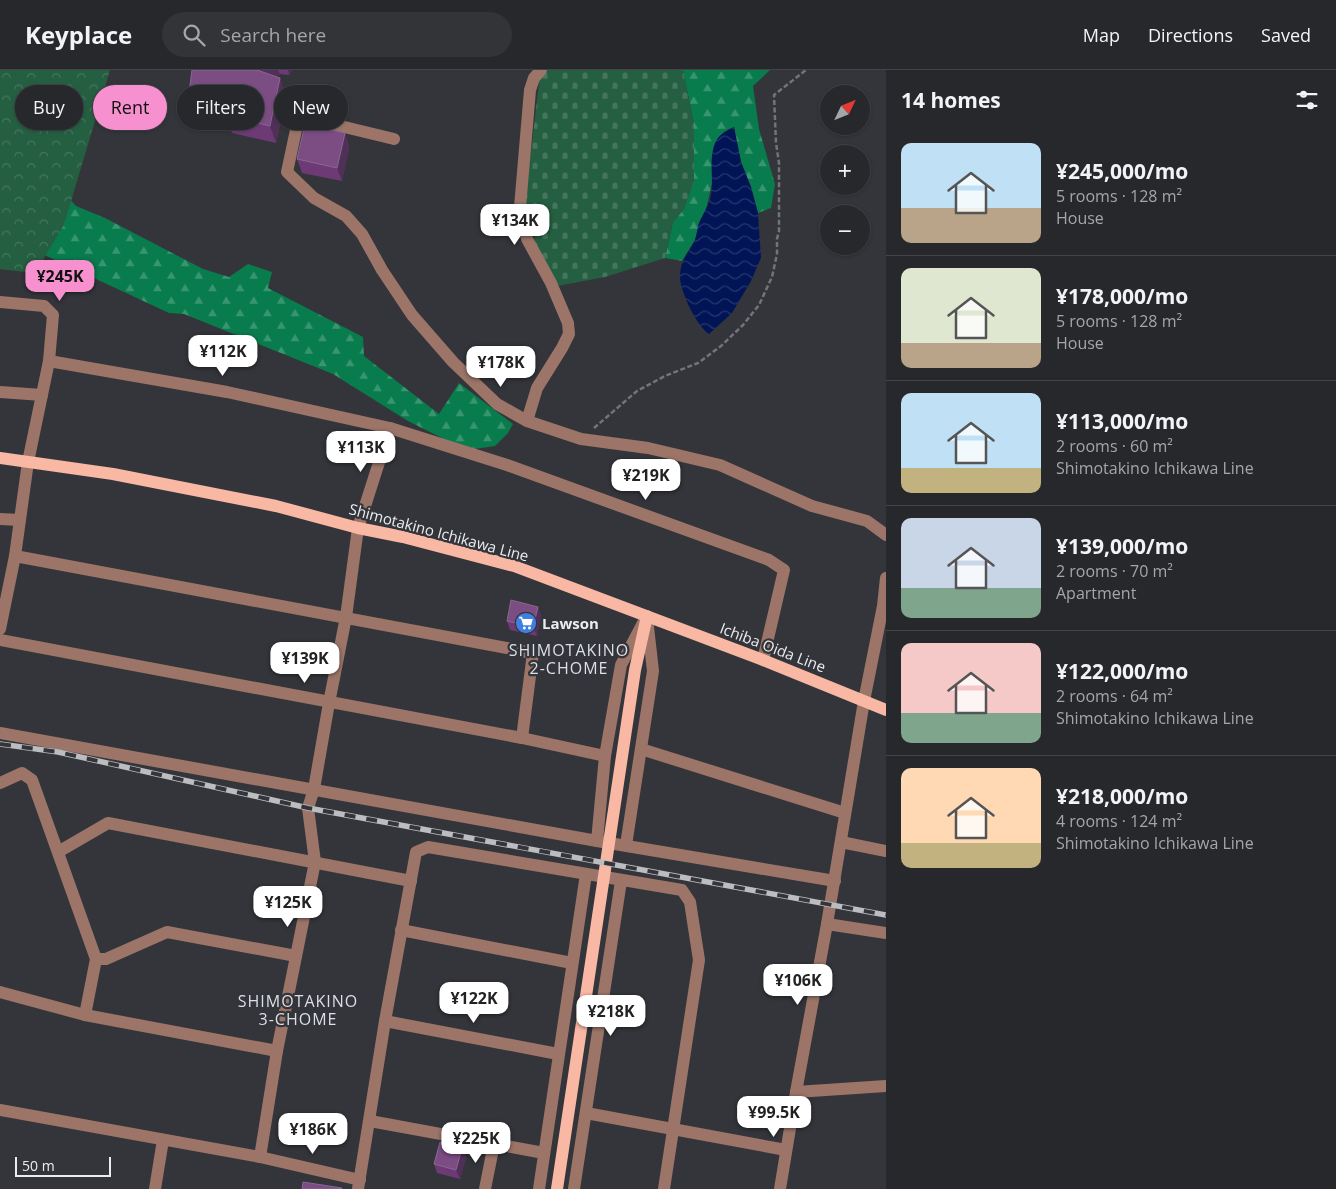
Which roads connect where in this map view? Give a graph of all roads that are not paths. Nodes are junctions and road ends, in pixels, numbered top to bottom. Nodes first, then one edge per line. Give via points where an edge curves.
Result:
1 (541, 70) edge
2 (394, 139) dead end
3 (0, 302) edge
4 (49, 361) junction
5 (0, 392) edge
6 (42, 395) junction
7 (527, 421) junction
8 (390, 428) junction
9 (0, 458) edge
10 (28, 462) junction
11 (0, 518) edge
12 (20, 520) junction
13 (358, 528) junction
14 (886, 535) edge
15 (15, 556) junction
16 (886, 578) edge
17 (884, 607) edge
18 (647, 616) junction
19 (346, 617) junction
20 (0, 629) edge
21 (0, 640) edge
22 (763, 660) junction
23 (864, 701) junction
24 (329, 703) junction
25 (886, 710) edge
26 (0, 733) edge
27 (522, 738) junction
28 (641, 750) junction
29 (605, 756) junction
30 (0, 783) edge
31 (314, 790) junction
32 (845, 814) junction
33 (597, 841) junction
34 (842, 842) junction
35 (626, 845) junction
36 (886, 851) edge
37 (58, 852) junction
38 (315, 862) junction
39 (586, 874) junction
40 (620, 880) junction
41 (411, 881) junction
42 (835, 881) junction
43 (828, 924) junction
44 (401, 930) junction
45 (886, 933) edge
46 (296, 956) junction
47 (96, 959) junction
48 (572, 963) junction
49 (0, 992) edge
50 (85, 1014) junction
51 (385, 1021) junction
52 (277, 1051) junction
53 (558, 1054) junction
54 (886, 1086) edge
55 (796, 1092) junction
56 (0, 1110) edge
57 (586, 1113) junction
58 (370, 1121) junction
59 (673, 1129) junction
60 (164, 1140) junction
61 (494, 1144) junction
62 (786, 1150) junction
63 (544, 1153) junction
64 (260, 1157) junction
65 (359, 1185) edge
66 (155, 1189) edge
67 (485, 1189) edge
68 (539, 1189) edge
69 (557, 1189) edge
70 (574, 1189) edge
71 (664, 1189) edge
72 (780, 1189) edge

1 - 7 street via 530,90 520,207 526,238 551,283 568,323 569,334 537,388
2 - 7 street via 298,116 286,172 314,198 346,216 362,234 412,315 498,404
3 - 4 street via 44,306 53,314
4 - 6 street
4 - 8 street via 227,392
5 - 6 street
6 - 10 street
7 - 14 street via 581,439 648,448 720,466 812,506 867,522
8 - 13 street
8 - 22 street via 507,465 769,560 784,570
9 - 10 main road, Shimotakino Ichikawa Line
10 - 12 street
10 - 13 main road, Shimotakino Ichikawa Line via 113,474 276,506
11 - 12 street
12 - 15 street
13 - 18 main road, Shimotakino Ichikawa Line via 514,566
13 - 19 street
15 - 19 street
15 - 20 street
16 - 17 street
17 - 23 street
18 - 22 main road, Ichiba Oida Line
18 - 28 street via 653,671
18 - 29 street via 621,665
18 - 69 main road via 635,670
19 - 24 street
19 - 27 street via 533,653
21 - 24 street
22 - 23 main road, Ichiba Oida Line
23 - 25 main road, Ichiba Oida Line
23 - 32 street
24 - 27 street
24 - 31 street
26 - 31 street
27 - 29 street
28 - 32 street
28 - 35 street
29 - 33 street
30 - 37 street via 22,773 32,780
31 - 33 street
31 - 38 street via 308,808
32 - 34 street
33 - 35 street
34 - 36 street
34 - 42 street
35 - 42 street
37 - 38 street via 108,823
37 - 47 street
38 - 41 street
38 - 46 street
39 - 40 street
39 - 41 street via 428,847 416,852
39 - 48 street
40 - 57 street
40 - 59 street via 682,890 690,902 699,960
41 - 44 street
42 - 43 street
43 - 45 street
43 - 55 street
44 - 48 street
44 - 51 street
46 - 47 street via 167,932 106,959
46 - 52 street
47 - 50 street
48 - 53 street
49 - 50 street
50 - 52 street
51 - 53 street
51 - 58 street
52 - 64 street
53 - 63 street
54 - 55 street
55 - 62 street
56 - 60 street
57 - 59 street
57 - 70 street
58 - 61 street
58 - 65 street
59 - 62 street
59 - 71 street
60 - 64 street
60 - 66 street
61 - 63 street
61 - 67 street
62 - 72 street
63 - 68 street
64 - 65 street

